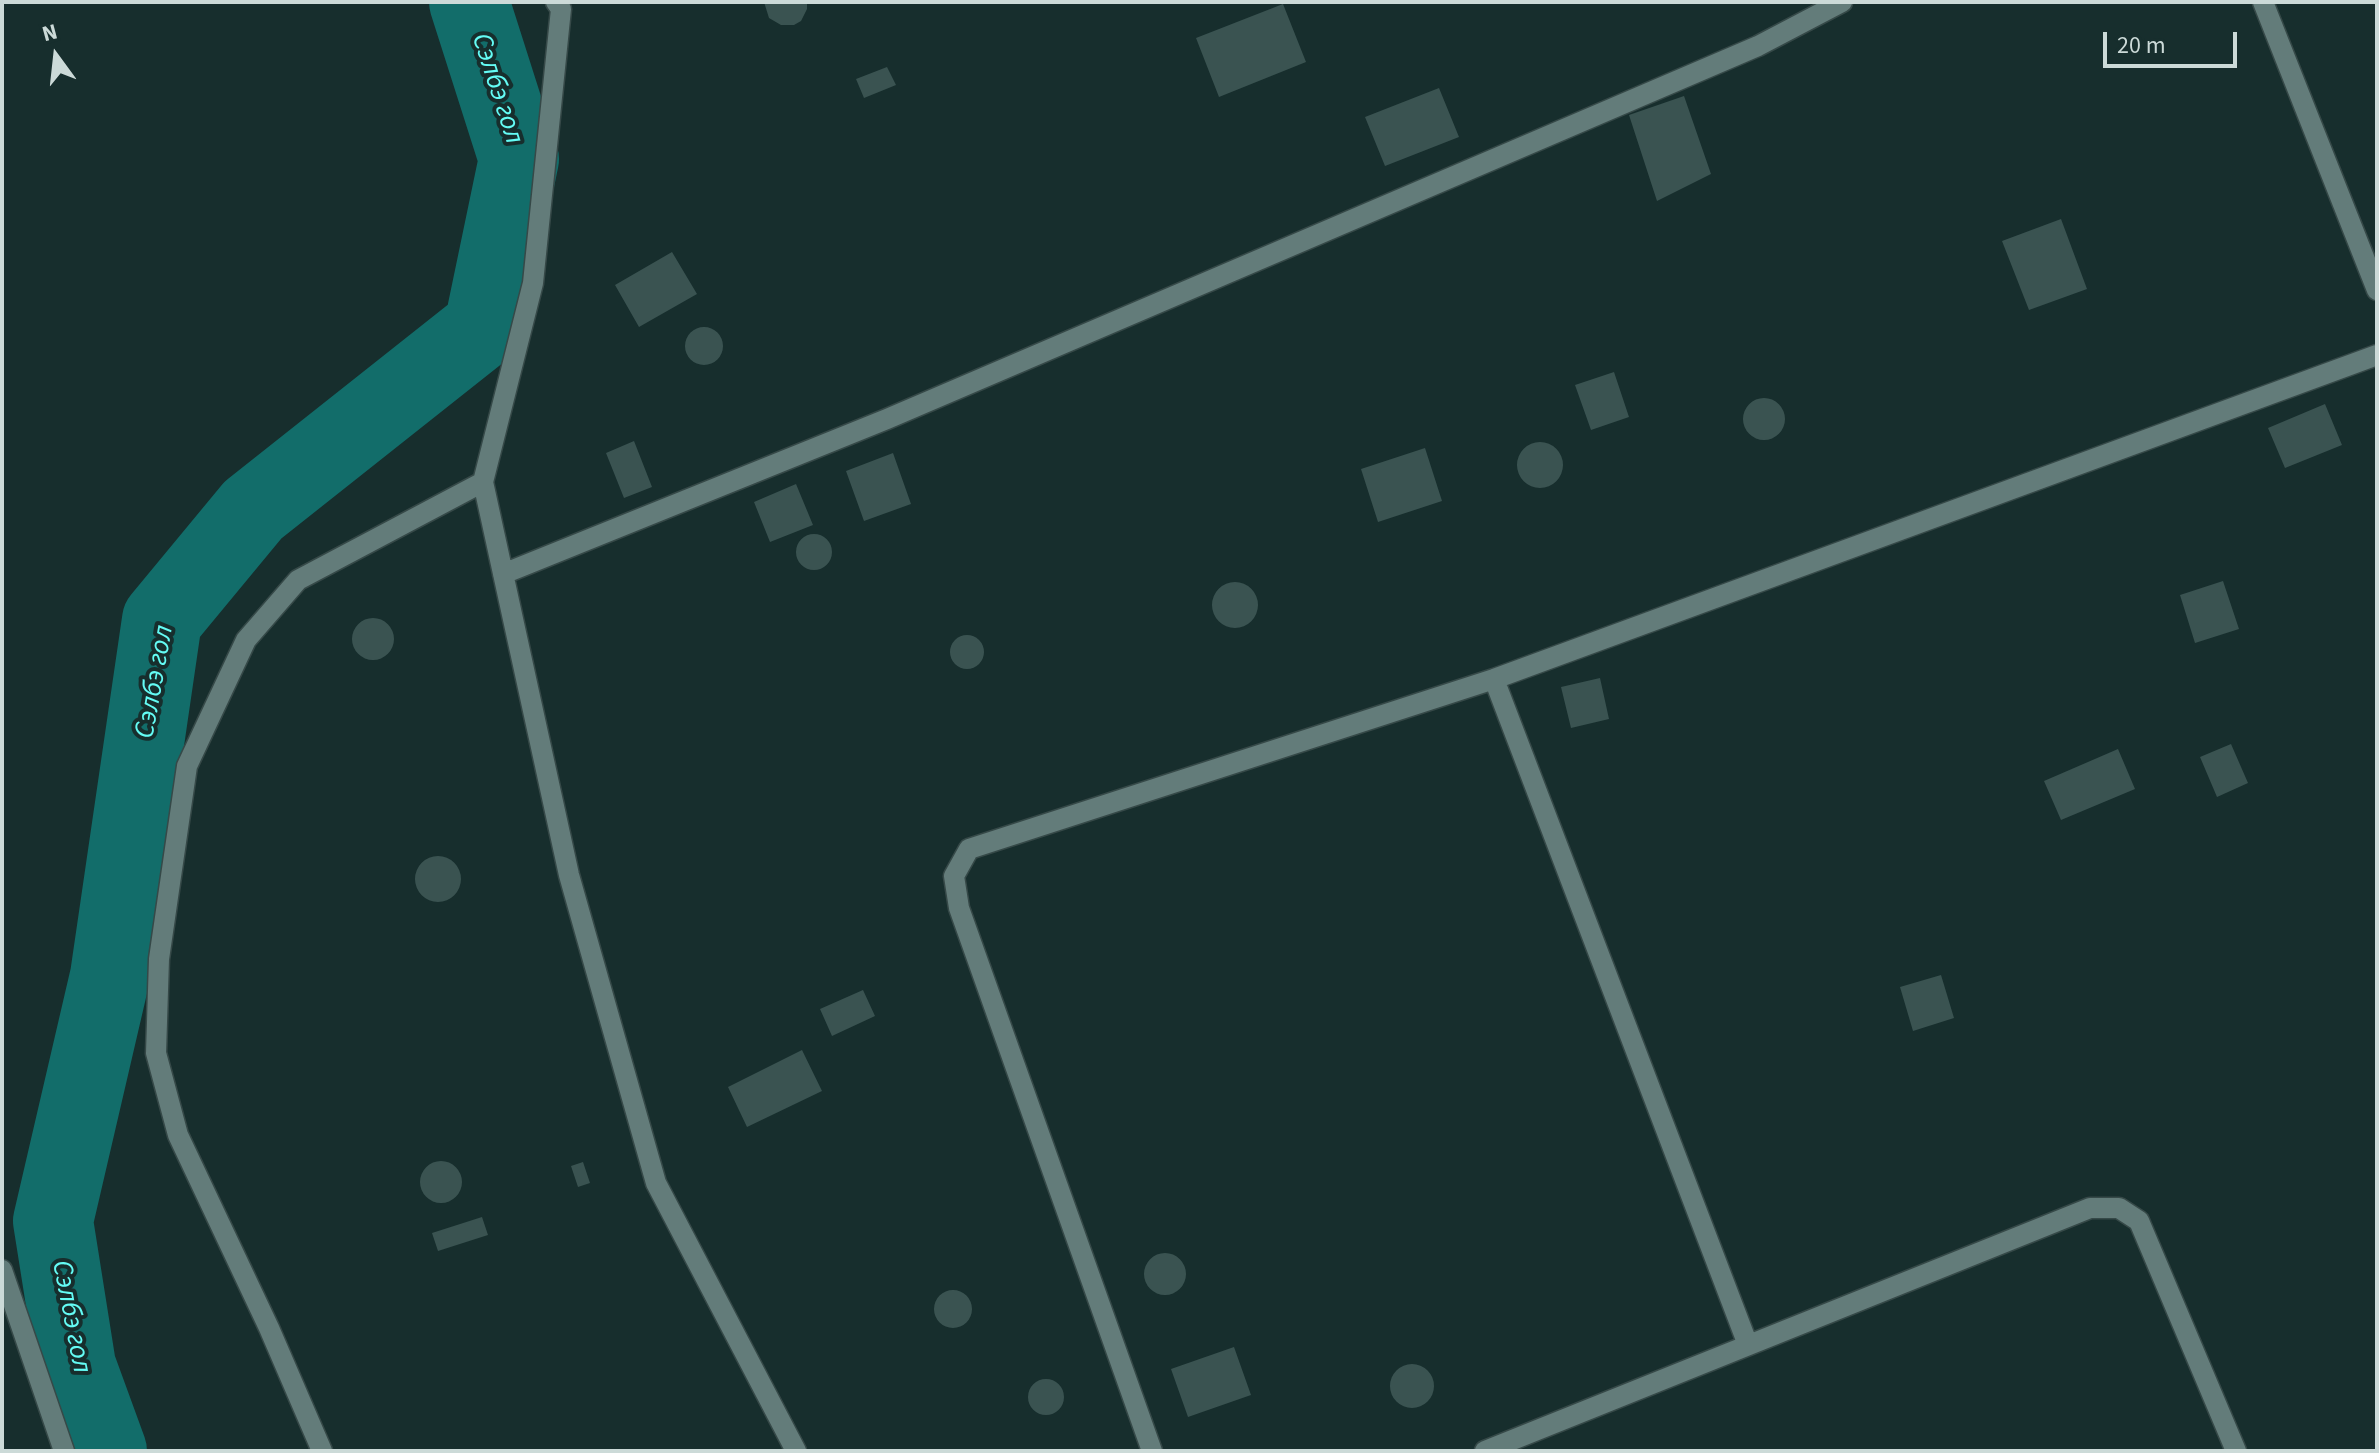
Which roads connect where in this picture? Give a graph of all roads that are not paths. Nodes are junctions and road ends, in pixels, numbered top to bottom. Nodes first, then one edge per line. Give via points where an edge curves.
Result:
1 (556, 2) edge
2 (1842, 2) edge
3 (2263, 2) edge
4 (2377, 290) edge
5 (2377, 355) edge
6 (483, 482) junction
7 (503, 574) junction
8 (1494, 679) junction
9 (2, 1270) edge
10 (1748, 1345) junction
11 (64, 1451) edge
12 (322, 1451) edge
13 (796, 1451) edge
14 (1152, 1451) edge
15 (1485, 1451) edge
16 (2236, 1451) edge

1 - 6 street via 561,9 533,283
2 - 7 street via 1758,46 887,419
3 - 4 street
5 - 8 street
6 - 7 street
6 - 12 street via 298,580 246,640 187,766 159,959 156,1053 178,1135
7 - 13 street via 569,875 656,1183
8 - 10 street
8 - 14 street via 969,849 954,876 959,908
9 - 11 street
10 - 15 street
10 - 16 street via 2090,1208 2119,1208 2139,1221

